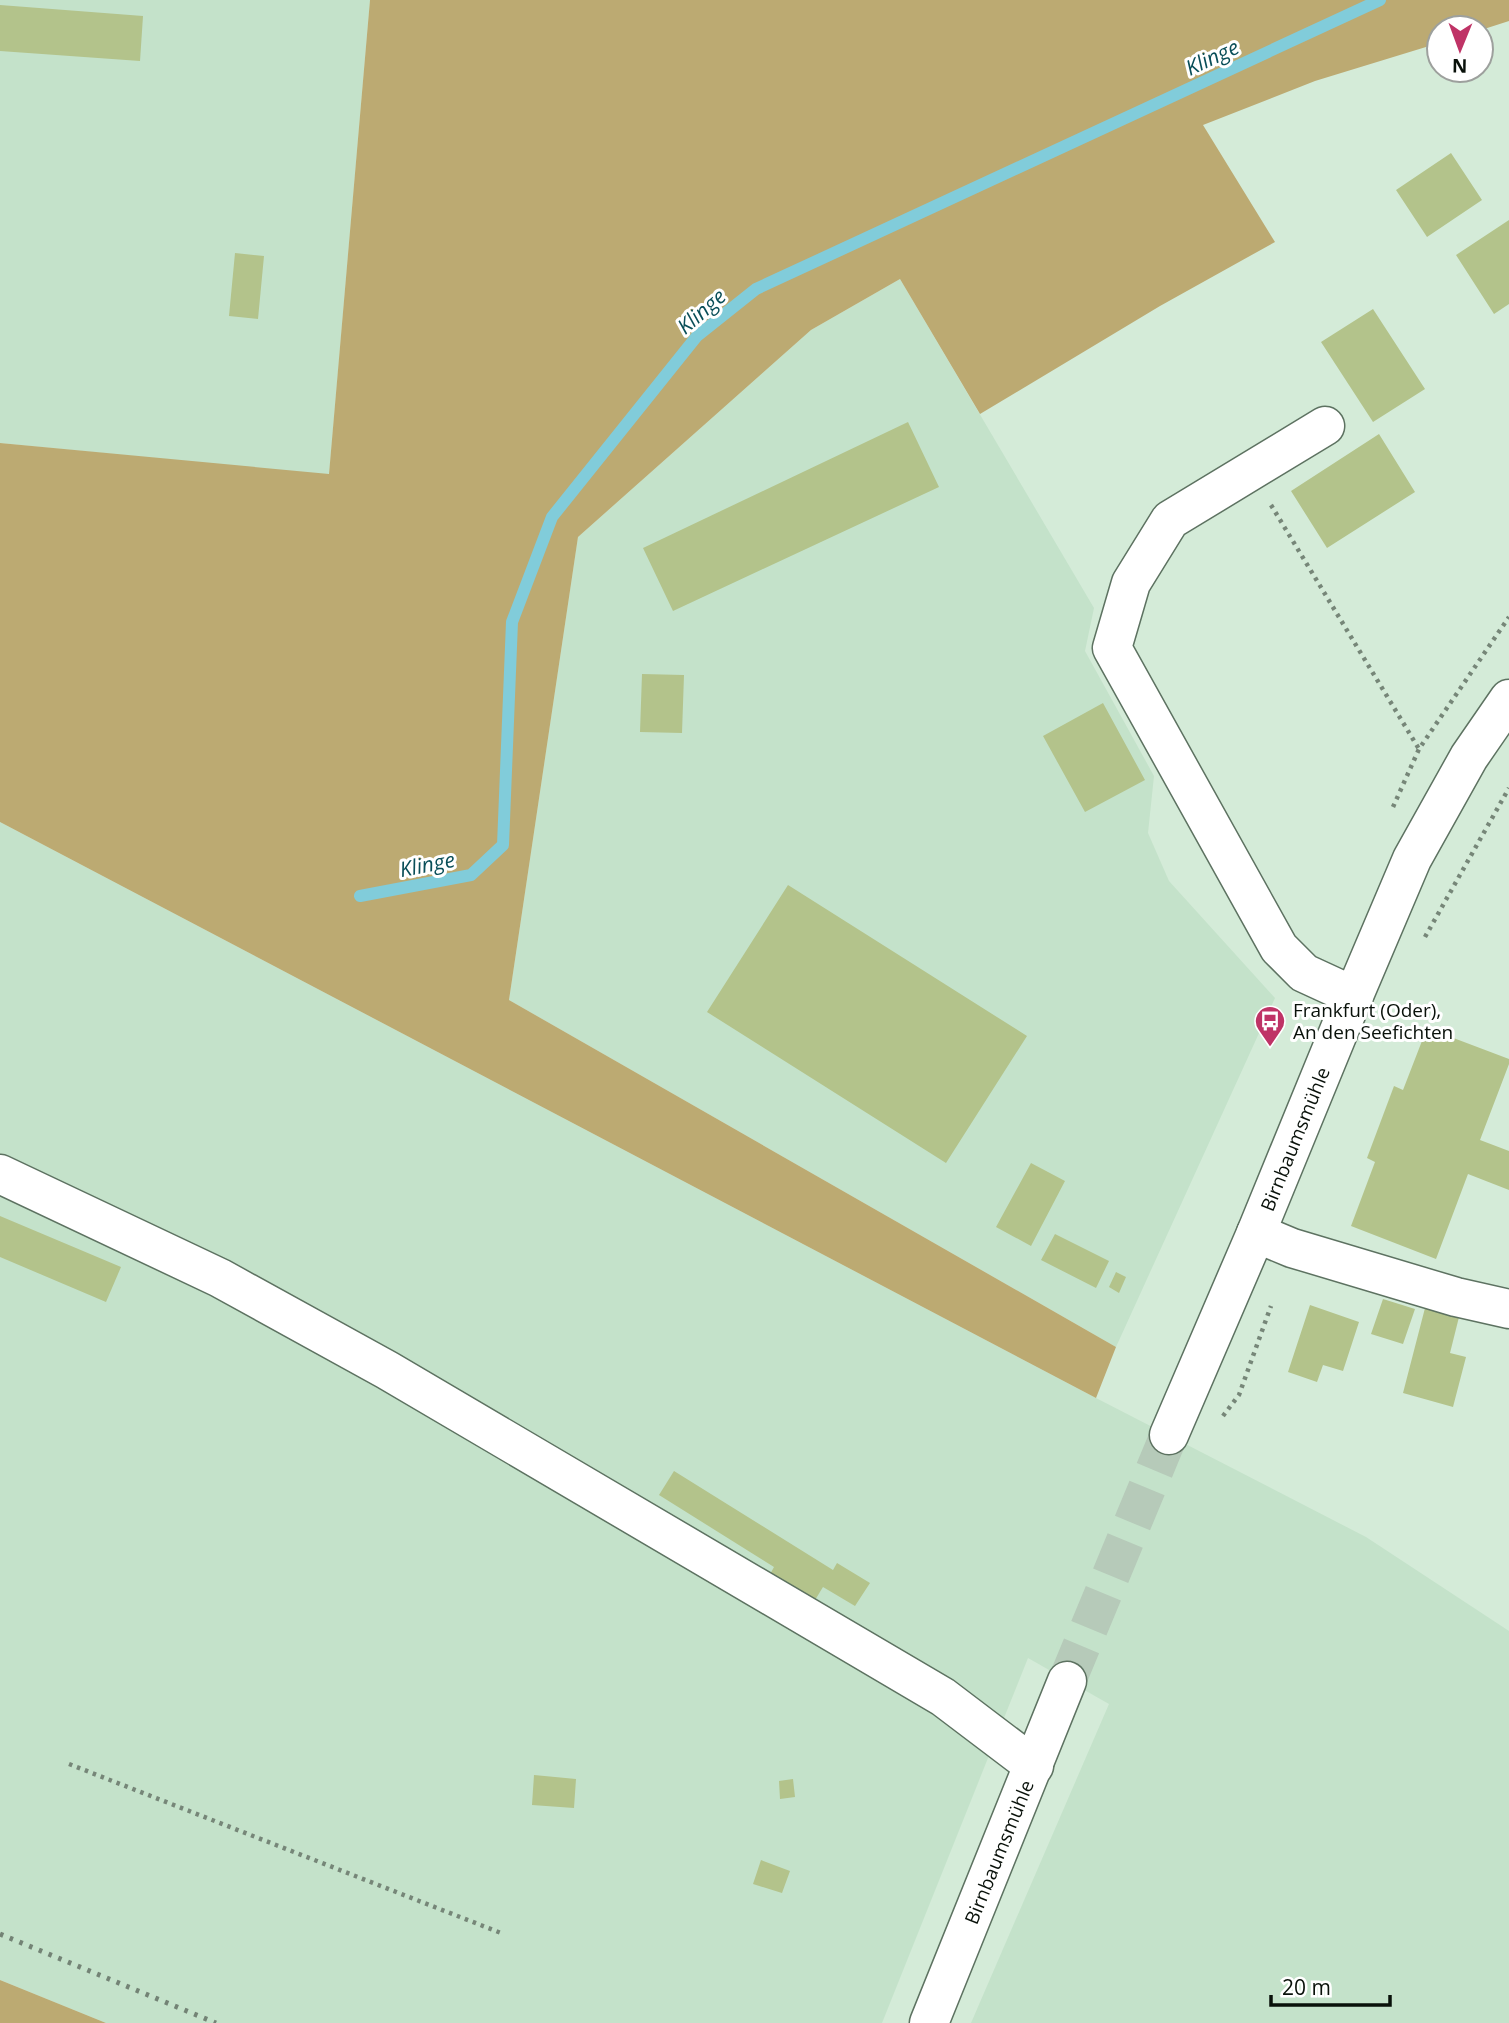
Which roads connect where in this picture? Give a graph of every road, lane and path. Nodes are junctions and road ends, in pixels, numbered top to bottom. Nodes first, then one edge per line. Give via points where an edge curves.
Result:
1 (1325, 426) dead end
2 (1250, 471) junction
3 (1509, 699) edge
4 (1419, 749) dead end
5 (1509, 788) edge
6 (1424, 938) dead end
7 (1354, 996) junction
8 (0, 1174) edge
9 (1256, 1233) junction
10 (1509, 1309) edge
11 (1169, 1435) tunnel mouth
12 (1068, 1681) tunnel mouth
13 (69, 1765) dead end
14 (1034, 1766) junction
15 (501, 1933) dead end
16 (929, 2023) edge

1 - 2 main road
2 - 4 path
2 - 7 main road via 1170,520 1131,583 1112,649 1279,948 1304,973
3 - 7 main road, Birnbaumsmühle via 1469,757 1412,859
5 - 6 path
7 - 9 main road, Birnbaumsmühle
8 - 14 main road via 220,1278 387,1370 943,1697
9 - 10 main road via 1304,1252
9 - 11 main road, Birnbaumsmühle
12 - 14 main road, Birnbaumsmühle
13 - 15 path
14 - 16 main road, Birnbaumsmühle

